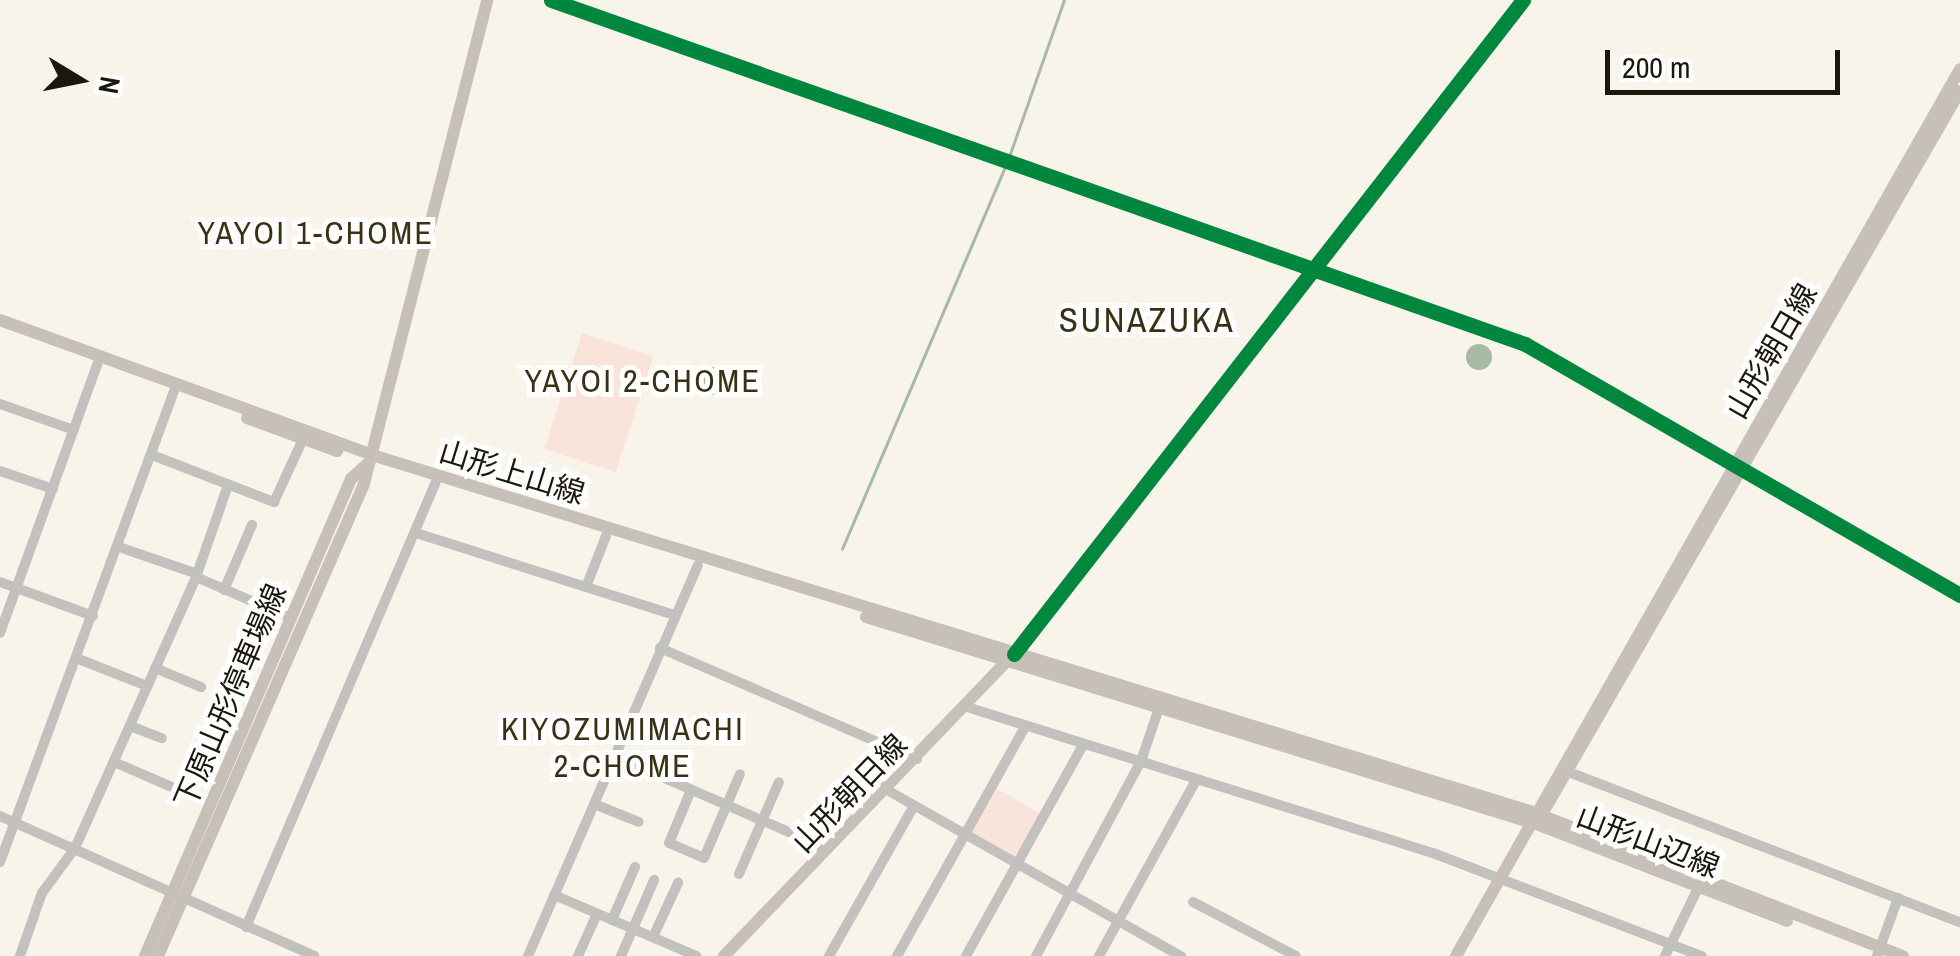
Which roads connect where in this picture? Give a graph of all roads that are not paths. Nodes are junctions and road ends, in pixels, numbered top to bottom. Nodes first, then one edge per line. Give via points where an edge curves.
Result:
1 (487, 0) edge
2 (551, 0) edge
3 (1522, 0) edge
4 (1960, 68) edge
5 (1960, 91) edge
6 (1312, 268) junction
7 (0, 320) edge
8 (0, 328) edge
9 (98, 363) junction
10 (174, 392) junction
11 (0, 404) edge
12 (74, 430) junction
13 (303, 439) junction
14 (152, 455) junction
15 (370, 458) junction
16 (1740, 467) junction
17 (0, 470) edge
18 (435, 483) junction
19 (228, 485) junction
20 (53, 490) junction
21 (252, 526) dead end
22 (416, 533) junction
23 (606, 536) junction
24 (119, 547) junction
25 (698, 565) junction
26 (196, 575) junction
27 (0, 582) edge
28 (586, 587) junction
29 (16, 588) junction
30 (224, 590) junction
31 (1960, 595) edge
32 (674, 615) junction
33 (92, 616) junction
34 (291, 618) junction
35 (0, 633) edge
36 (660, 648) junction
37 (76, 658) junction
38 (1010, 658) junction
39 (155, 668) junction
40 (147, 686) junction
41 (201, 687) dead end
42 (1160, 704) junction
43 (967, 707) junction
44 (130, 726) junction
45 (1025, 727) junction
46 (162, 738) dead end
47 (1084, 745) junction
48 (614, 756) junction
49 (917, 759) junction
50 (114, 762) junction
51 (1142, 762) junction
52 (1566, 771) junction
53 (740, 774) dead end
54 (1196, 780) junction
55 (779, 782) dead end
56 (691, 790) junction
57 (887, 790) junction
58 (210, 804) junction
59 (594, 804) junction
60 (726, 805) junction
61 (914, 806) junction
62 (0, 816) edge
63 (1534, 819) junction
64 (762, 820) junction
65 (16, 822) junction
66 (639, 822) dead end
67 (966, 836) junction
68 (74, 848) junction
69 (828, 849) junction
70 (0, 862) edge
71 (1016, 864) junction
72 (635, 867) dead end
73 (739, 874) dead end
74 (1502, 879) junction
75 (654, 880) dead end
76 (678, 883) dead end
77 (1698, 888) junction
78 (1070, 894) junction
79 (554, 895) junction
80 (176, 897) junction
81 (1898, 898) junction
82 (1193, 902) dead end
83 (597, 914) junction
84 (612, 920) junction
85 (1118, 922) junction
86 (1960, 922) edge
87 (246, 928) junction
88 (633, 929) junction
89 (653, 938) junction
90 (1671, 944) junction
91 (728, 952) edge
92 (1879, 953) edge
93 (20, 956) edge
94 (146, 956) edge
95 (158, 956) edge
96 (314, 956) edge
97 (528, 956) edge
98 (578, 956) edge
99 (621, 956) edge
100 (696, 956) edge
101 (746, 956) edge
102 (830, 956) edge
103 (897, 956) edge
104 (966, 956) edge
105 (1036, 956) edge
106 (1098, 956) edge
107 (1182, 956) edge
108 (1296, 956) edge
109 (1456, 956) edge
110 (1464, 956) edge
111 (1665, 956) edge
112 (1702, 956) edge
113 (1903, 956) edge

1 - 15 main road, 下原山形停車場線
2 - 6 street
3 - 6 street
4 - 16 main road, 山形朝日線
5 - 16 main road, 山形朝日線
6 - 16 street via 1526,344
6 - 38 street
7 - 15 main road, 山形上山線
8 - 9 main road, 山形上山線
9 - 10 main road, 山形上山線
9 - 12 street
10 - 13 main road, 山形上山線
10 - 14 street
11 - 12 street
12 - 20 street
13 - 15 main road, 山形上山線
13 - 19 street via 280,499
14 - 19 street
14 - 24 street
15 - 18 main road, 山形上山線
15 - 34 main road, 下原山形停車場線 via 350,479
15 - 38 main road, 山形上山線
15 - 80 main road, 下原山形停車場線
16 - 31 street
16 - 52 main road, 山形朝日線
16 - 63 main road, 山形朝日線
17 - 20 street
18 - 22 street
18 - 23 main road, 山形上山線
19 - 26 street
20 - 29 street
21 - 30 street
22 - 28 street
22 - 87 street
23 - 25 main road, 山形上山線
23 - 28 street
24 - 26 street
24 - 33 street
25 - 32 street
25 - 38 main road, 山形上山線
26 - 30 street
26 - 39 street
27 - 29 street
28 - 32 street
29 - 33 street
29 - 35 street
30 - 34 street
32 - 36 street
33 - 37 street
34 - 58 main road, 下原山形停車場線
36 - 48 street
36 - 49 street
37 - 40 street
37 - 65 street
38 - 42 main road
38 - 43 main road, 山形朝日線
39 - 40 street
39 - 41 street
40 - 44 street
42 - 51 street
42 - 63 main road
43 - 45 street
43 - 49 main road, 山形朝日線
44 - 46 street
44 - 50 street
45 - 47 street
45 - 67 street
47 - 51 street
47 - 71 street
48 - 56 street
48 - 59 street
49 - 57 main road, 山形朝日線
50 - 58 street
50 - 68 street
51 - 54 street
51 - 78 street
52 - 63 main road, 山形朝日線
52 - 81 street
53 - 60 street
54 - 74 street
54 - 85 street
55 - 64 street
56 - 60 street
56 - 60 street via 669,842 704,858
57 - 61 street
57 - 69 main road, 山形朝日線
58 - 80 main road, 下原山形停車場線
59 - 66 street
59 - 79 street
60 - 64 street
61 - 67 street
61 - 102 street
62 - 65 street
63 - 74 main road, 山形山辺線
63 - 77 main road, 山形山辺線
63 - 92 main road, 山形山辺線
64 - 69 street
64 - 73 street
65 - 68 street
65 - 70 street
67 - 71 street
67 - 103 street
68 - 80 street
68 - 93 street via 42,892
69 - 91 main road, 山形朝日線
71 - 78 street
71 - 104 street
72 - 84 street
74 - 90 street
74 - 109 main road, 山形山辺線
74 - 110 main road, 山形山辺線
75 - 88 street
76 - 89 street
77 - 90 street
77 - 92 main road, 山形山辺線
78 - 85 street
78 - 105 street
79 - 83 street
79 - 97 street
80 - 87 street
80 - 94 main road, 下原山形停車場線
80 - 95 main road, 下原山形停車場線
81 - 86 street
81 - 92 street
82 - 108 street
83 - 84 street
83 - 98 street
84 - 88 street
85 - 106 street
85 - 107 street
87 - 96 street
88 - 89 street
88 - 99 street
89 - 100 street
90 - 111 street
90 - 112 street
91 - 101 street
92 - 113 main road, 山形山辺線

